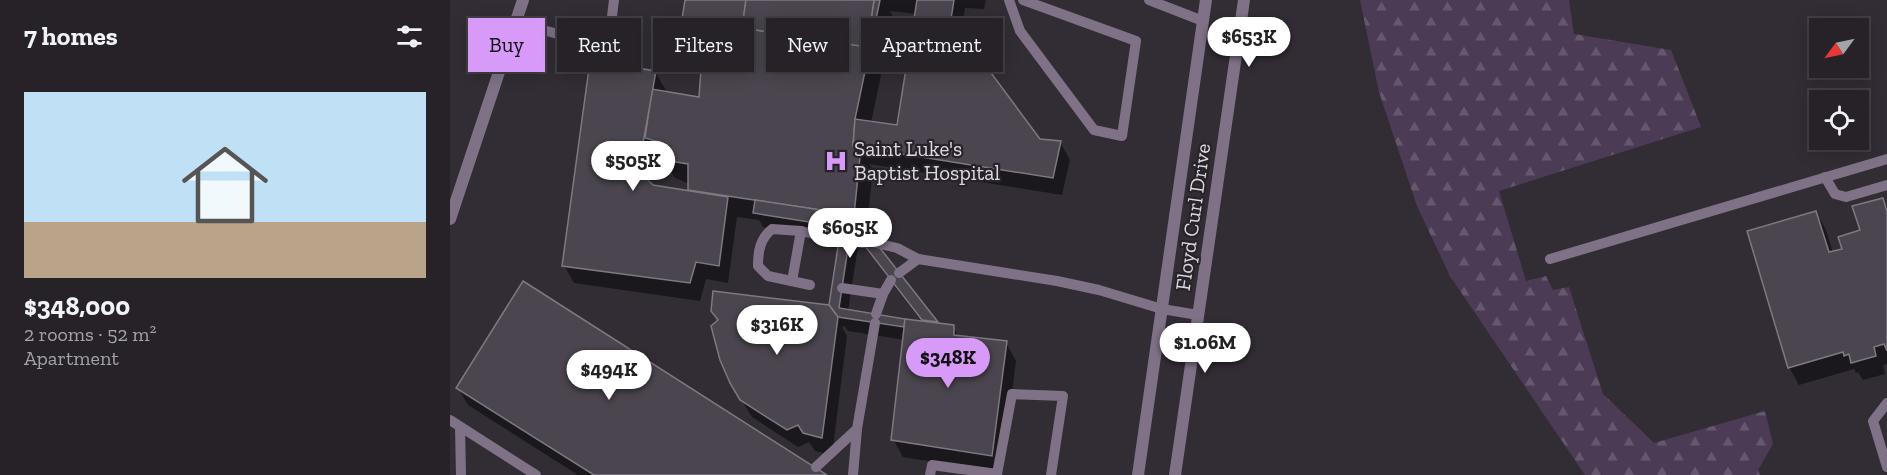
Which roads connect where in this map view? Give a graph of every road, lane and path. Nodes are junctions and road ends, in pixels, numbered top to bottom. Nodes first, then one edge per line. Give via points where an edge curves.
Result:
1 (523, 0) edge
2 (614, 0) edge
3 (1009, 0) edge
4 (1023, 0) edge
5 (1149, 0) edge
6 (1206, 0) edge
7 (1244, 0) edge
8 (516, 18) edge
9 (1203, 21) junction
10 (545, 30) edge
11 (499, 72) edge
12 (1887, 159) edge
13 (1825, 177) junction
14 (1887, 185) edge
15 (450, 219) edge
16 (801, 231) junction
17 (818, 235) dead end
18 (849, 240) dead end
19 (863, 243) dead end
20 (876, 243) dead end
21 (918, 259) junction
22 (1550, 259) dead end
23 (792, 280) junction
24 (810, 285) dead end
25 (842, 288) dead end
26 (883, 294) junction
27 (1162, 309) junction
28 (1198, 315) junction
29 (1887, 403) edge
30 (450, 420) edge
31 (460, 427) junction
32 (857, 429) junction
33 (450, 442) edge
34 (816, 467) dead end
35 (1887, 467) edge
36 (461, 475) edge
37 (536, 475) edge
38 (853, 475) edge
39 (930, 475) edge
40 (1051, 475) edge
41 (1138, 475) edge
42 (1175, 475) edge

1 - 8 street
2 - 10 lane via 610,33 593,44
3 - 4 lane via 1020,31 1094,130 1122,136 1136,41
5 - 9 lane
6 - 9 street, Floyd Curl Drive
7 - 28 street, Floyd Curl Drive
9 - 27 street, Floyd Curl Drive
11 - 15 street
12 - 13 lane
13 - 14 lane via 1835,194 1846,197
13 - 22 lane
16 - 17 lane
16 - 23 lane
16 - 23 lane via 772,230 765,235 758,252 758,266 768,276
18 - 19 lane
20 - 21 lane
21 - 26 lane via 895,277
21 - 27 lane via 1057,281
23 - 24 lane
25 - 26 lane
26 - 32 lane
27 - 28 lane
27 - 41 street, Floyd Curl Drive
28 - 42 street, Floyd Curl Drive
29 - 35 lane via 1873,421
30 - 31 lane
31 - 33 lane
31 - 36 lane
31 - 37 lane
32 - 34 lane
32 - 38 lane
39 - 40 lane via 932,465 997,474 1012,394 1063,396

